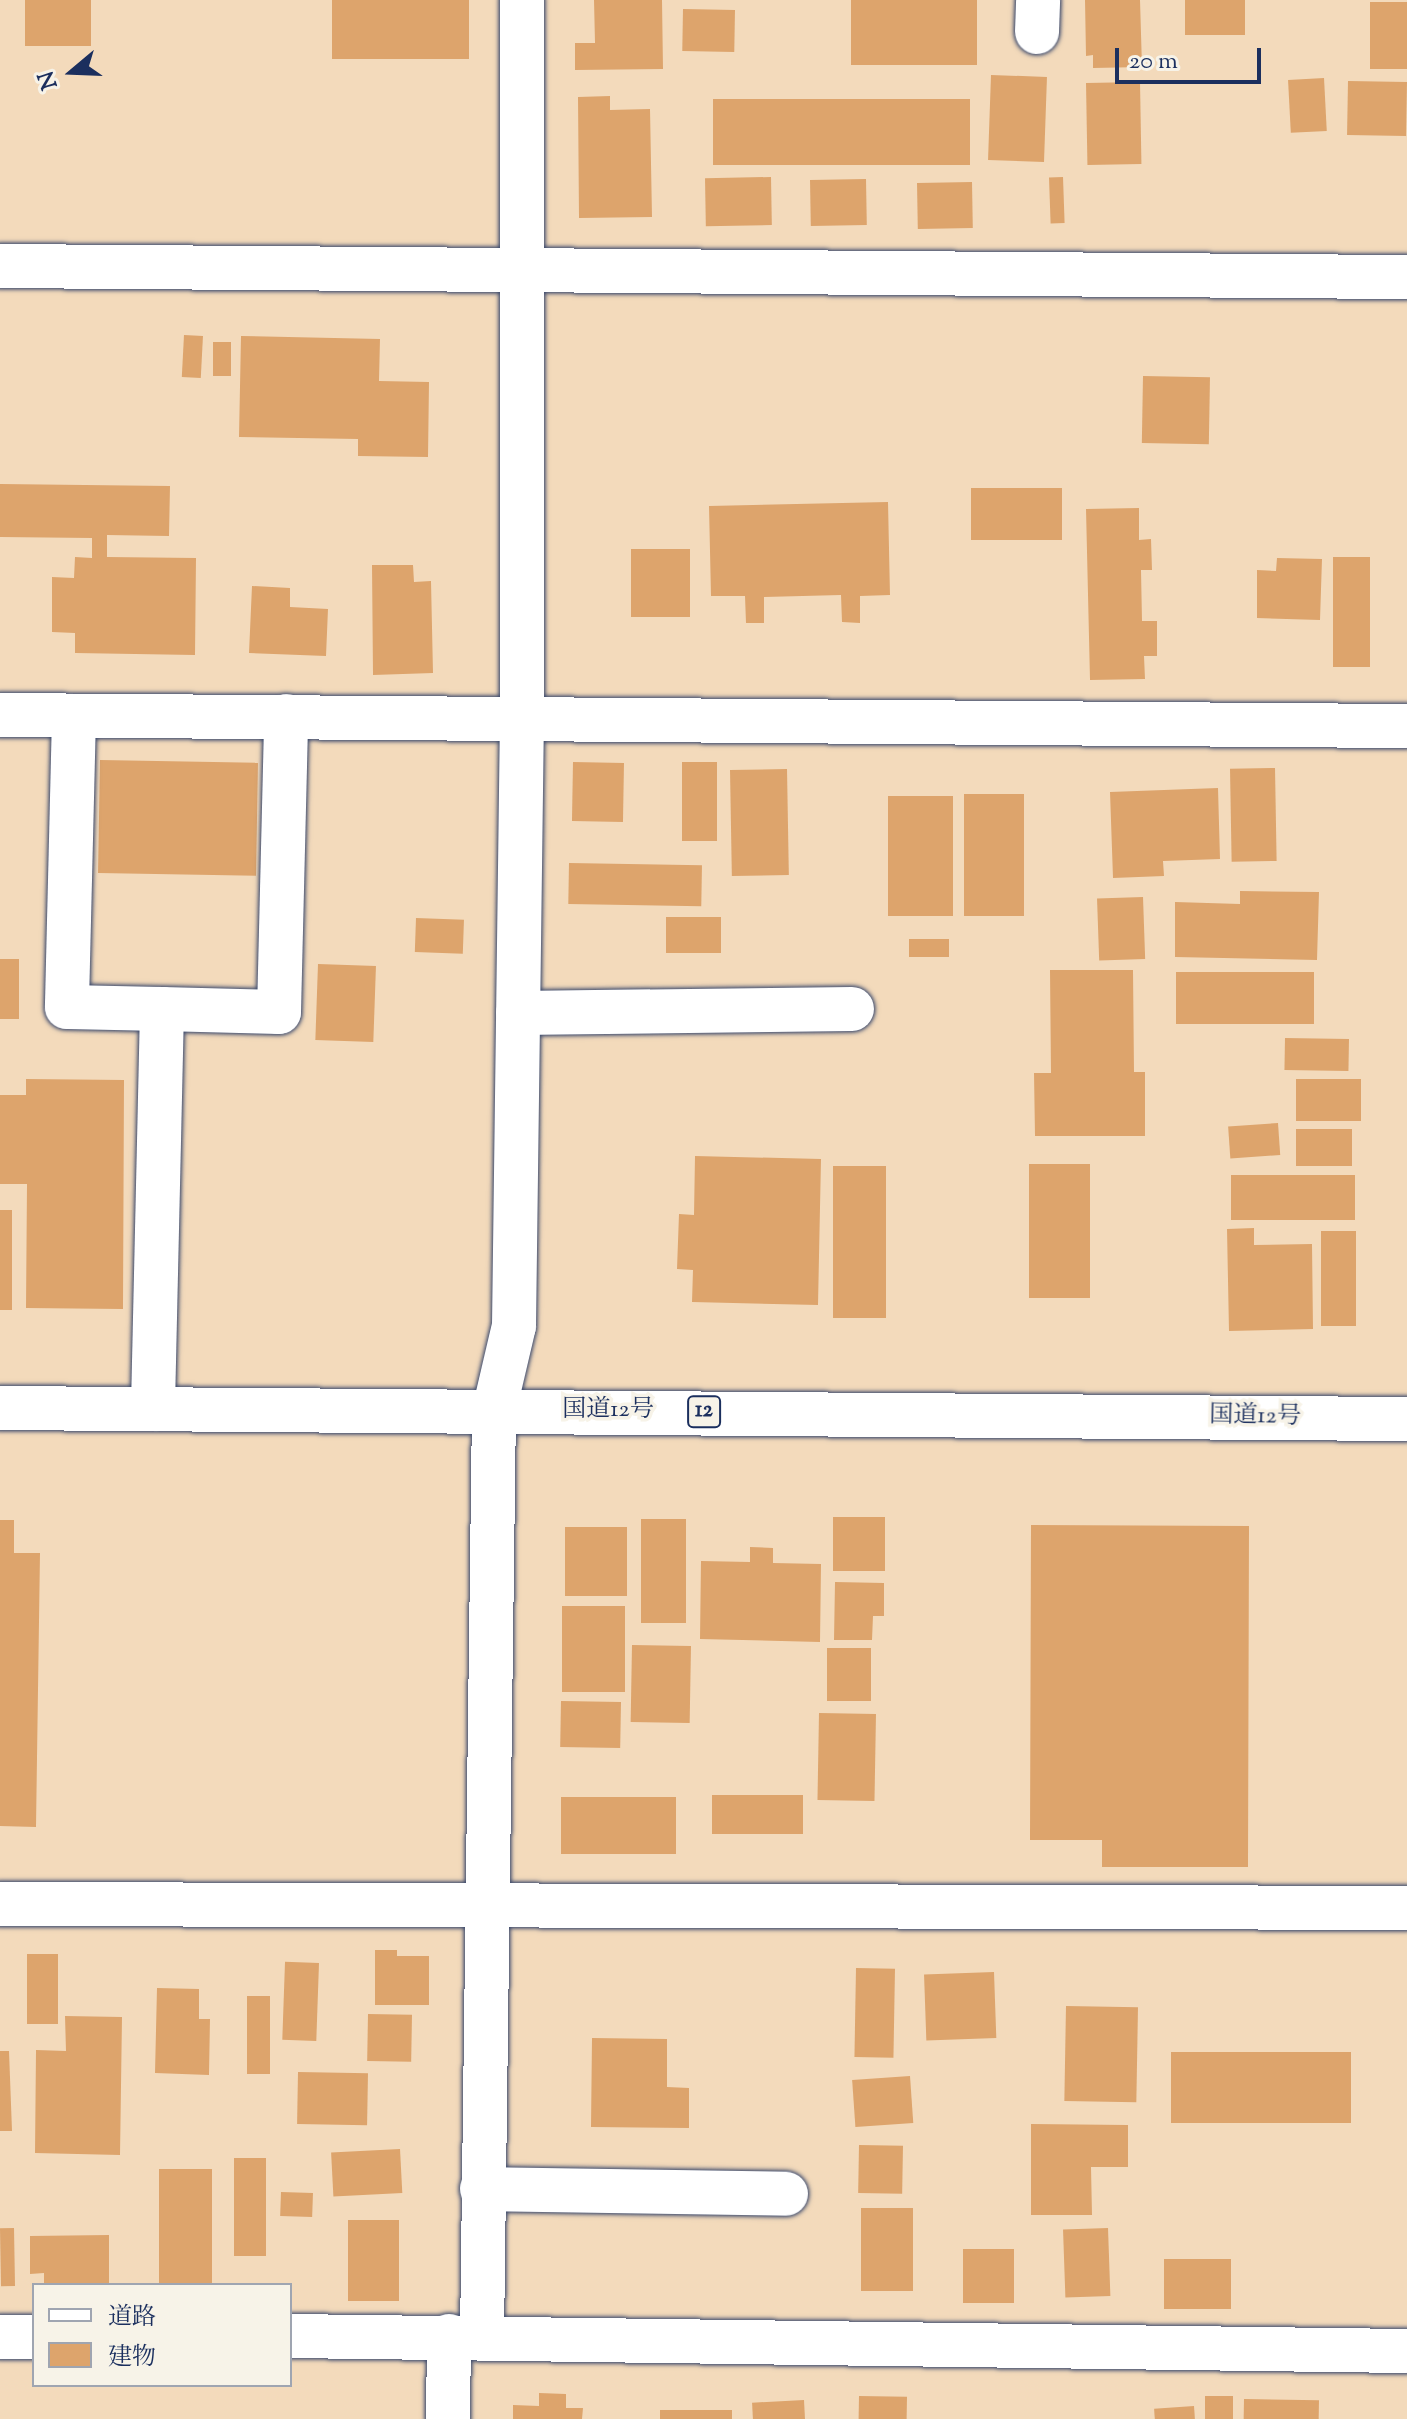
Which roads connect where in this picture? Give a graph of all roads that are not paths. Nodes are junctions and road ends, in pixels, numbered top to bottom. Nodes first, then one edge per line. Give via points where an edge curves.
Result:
1 (522, 0) edge
2 (0, 266) edge
3 (520, 268) junction
4 (1407, 277) edge
5 (0, 715) edge
6 (74, 716) junction
7 (286, 716) junction
8 (522, 717) junction
9 (1407, 726) edge
10 (162, 1009) junction
11 (852, 1009) dead end
12 (518, 1013) junction
13 (0, 1408) edge
14 (153, 1409) junction
15 (494, 1411) junction
16 (1407, 1419) edge
17 (0, 1904) edge
18 (485, 1905) junction
19 (1407, 1908) edge
20 (482, 2189) junction
21 (786, 2194) dead end
22 (292, 2336) edge
23 (0, 2337) edge
24 (32, 2337) edge
25 (465, 2337) junction
26 (1407, 2351) edge
27 (448, 2419) edge

1 - 3 main road
2 - 3 main road
3 - 4 main road
3 - 8 main road
5 - 6 main road
6 - 7 main road
6 - 10 main road via 67,1007
7 - 8 main road
7 - 10 main road via 279,1012
8 - 9 main road
8 - 12 main road
10 - 14 main road
11 - 12 main road
12 - 15 main road via 514,1326
13 - 14 main road, 国道12号 / 12
14 - 15 main road, 国道12号 / 12
15 - 16 main road, 国道12号 / 12
15 - 18 main road
17 - 18 main road
18 - 19 main road
18 - 20 main road
20 - 21 main road
20 - 25 main road
22 - 25 main road
23 - 24 main road
25 - 26 main road
25 - 27 main road

